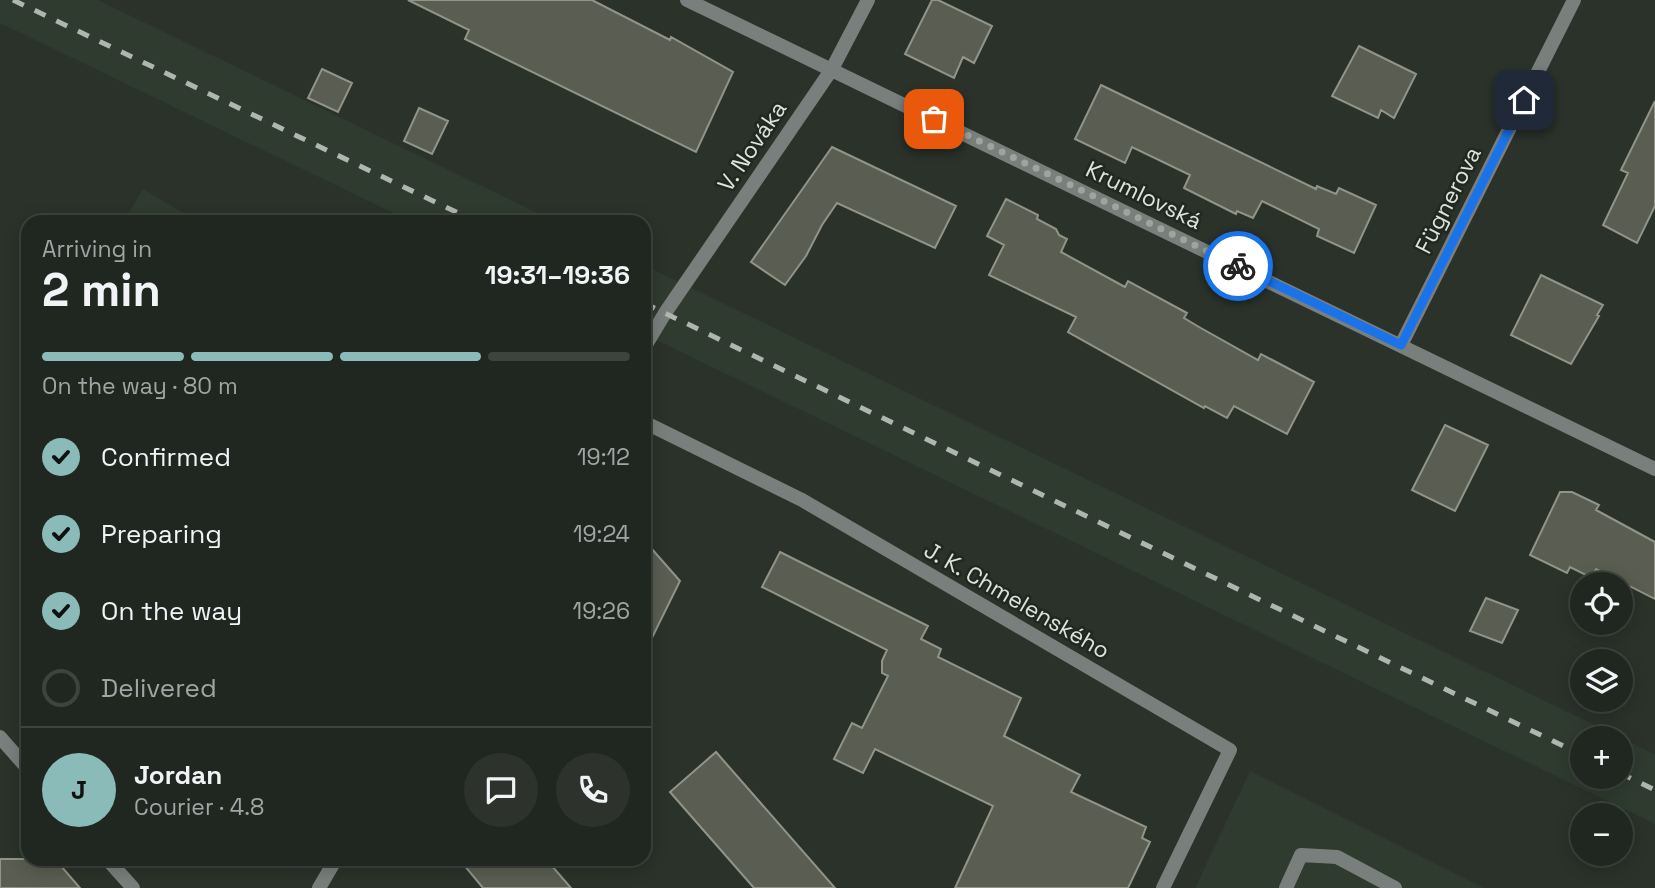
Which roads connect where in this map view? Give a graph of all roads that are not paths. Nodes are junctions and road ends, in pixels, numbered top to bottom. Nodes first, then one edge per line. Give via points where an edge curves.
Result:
1 (687, 0) edge
2 (868, 0) edge
3 (1574, 0) edge
4 (832, 69) junction
5 (651, 336) edge
6 (1401, 345) junction
7 (651, 425) edge
8 (1655, 469) edge
9 (0, 737) edge
10 (21, 761) edge
11 (113, 866) edge
12 (333, 866) edge
13 (133, 888) edge
14 (319, 888) edge
15 (1163, 888) edge
16 (1286, 888) edge
17 (1395, 888) edge

1 - 4 street, Krumlovská
2 - 4 street, V. Nováka
3 - 6 street, Fügnerova
4 - 5 street, V. Nováka
4 - 6 street, Krumlovská
6 - 8 street, Krumlovská
7 - 15 street, J. K. Chmelenského via 802,500 1230,750
9 - 10 street
11 - 13 street
12 - 14 street
16 - 17 street via 1301,855 1337,857

